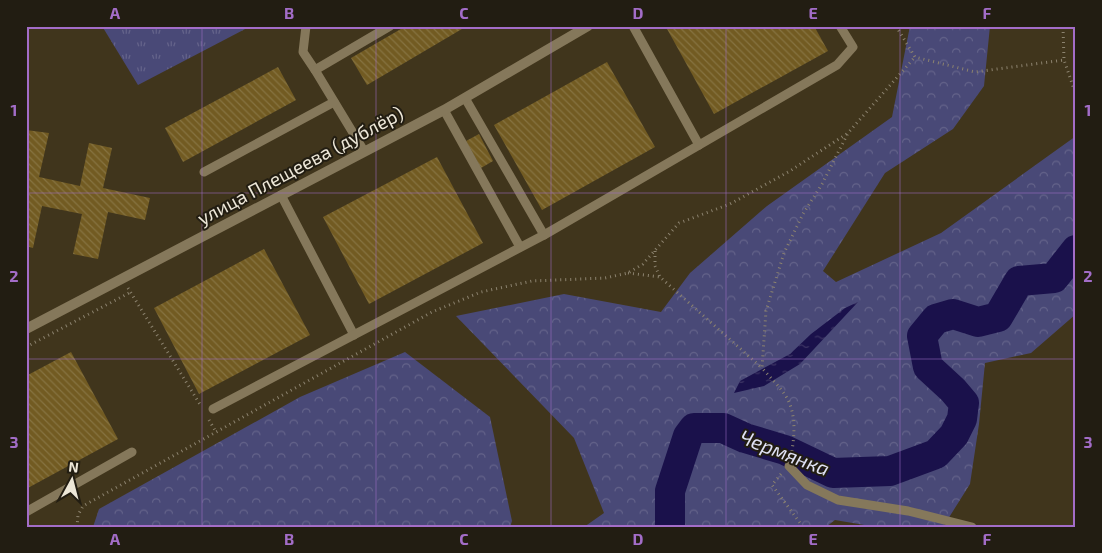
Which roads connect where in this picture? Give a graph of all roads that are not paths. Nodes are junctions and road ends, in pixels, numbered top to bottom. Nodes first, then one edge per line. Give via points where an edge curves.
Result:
1 (306, 26) edge
2 (390, 26) edge
3 (588, 26) edge
4 (633, 26) edge
5 (840, 26) edge
6 (315, 70) junction
7 (465, 98) junction
8 (334, 102) junction
9 (444, 110) junction
10 (699, 145) junction
11 (364, 151) junction
12 (204, 172) dead end
13 (281, 195) junction
14 (544, 235) junction
15 (520, 247) junction
16 (27, 328) edge
17 (354, 335) junction
18 (213, 410) dead end
19 (132, 452) dead end
20 (789, 466) road end
21 (26, 512) edge
22 (972, 527) edge

1 - 6 lane via 303,52
2 - 6 lane
3 - 7 street, улица Плещеева (дублёр)
4 - 10 lane
5 - 10 lane via 853,47 837,66
6 - 8 lane
7 - 9 street, улица Плещеева (дублёр)
7 - 14 lane
8 - 11 lane
8 - 12 lane
9 - 11 street, улица Плещеева (дублёр)
9 - 15 lane
10 - 14 lane
11 - 13 street, улица Плещеева (дублёр)
13 - 16 street, улица Плещеева (дублёр)
13 - 17 lane
14 - 15 lane
15 - 17 lane
17 - 18 lane
19 - 21 lane
20 - 22 lane via 807,485 838,500 908,510

